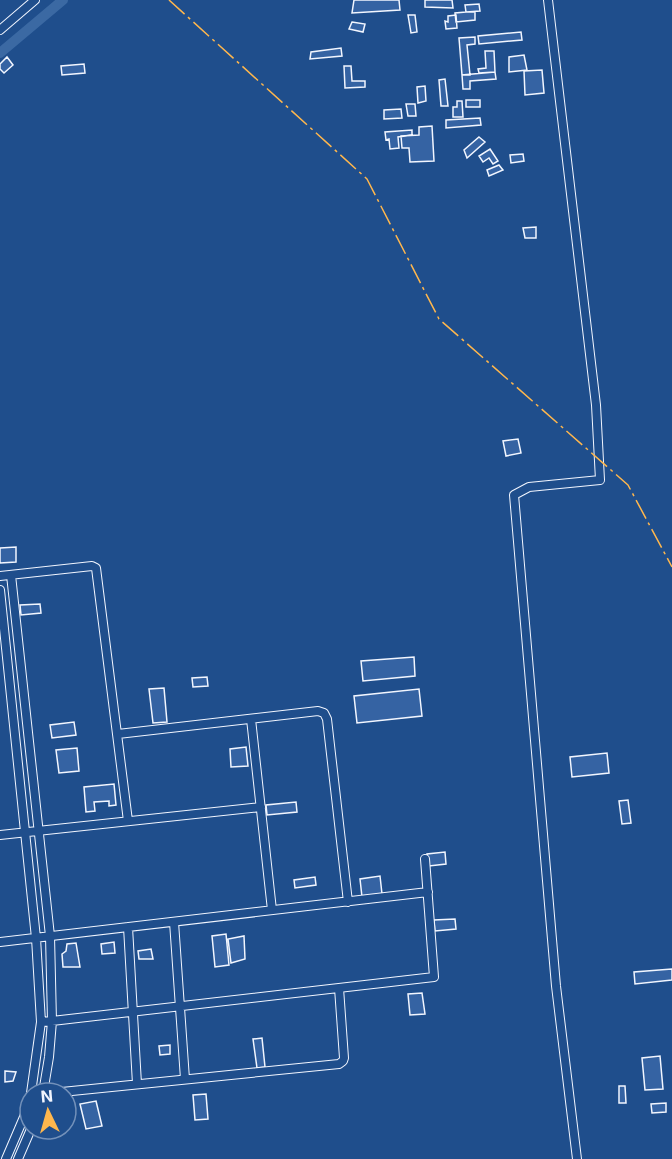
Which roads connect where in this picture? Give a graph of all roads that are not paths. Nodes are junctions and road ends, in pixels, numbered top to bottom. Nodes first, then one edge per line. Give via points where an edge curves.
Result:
1 (35, 0) edge
2 (548, 0) edge
3 (0, 30) edge
4 (11, 575) junction
5 (0, 576) edge
6 (0, 590) edge
7 (251, 719) junction
8 (118, 734) junction
9 (261, 807) junction
10 (128, 821) junction
11 (39, 831) junction
12 (25, 832) junction
13 (0, 835) edge
14 (425, 859) dead end
15 (428, 892) junction
16 (348, 902) junction
17 (272, 910) junction
18 (174, 922) junction
19 (128, 927) junction
20 (50, 936) junction
21 (36, 938) junction
22 (0, 942) edge
23 (339, 988) junction
24 (180, 1006) junction
25 (133, 1012) junction
26 (52, 1021) junction
27 (41, 1022) junction
28 (185, 1079) junction
29 (33, 1081) edge
30 (45, 1081) edge
31 (137, 1084) junction
32 (78, 1090) edge
33 (18, 1131) edge
34 (26, 1141) edge
35 (6, 1159) edge
36 (18, 1159) edge
37 (577, 1159) edge

1 - 3 street
2 - 37 street via 596,405 600,480 529,487 513,495 556,986
4 - 5 street
4 - 8 street via 96,568
4 - 11 street
6 - 12 street
7 - 8 street
7 - 9 street
7 - 16 street via 324,712
8 - 10 street
9 - 10 street
9 - 17 street
10 - 11 street
11 - 12 street
11 - 20 street
12 - 13 street
12 - 21 street
14 - 15 street
15 - 16 street
15 - 23 street via 434,977
16 - 17 street
17 - 18 street
18 - 19 street
18 - 24 street
19 - 20 street
19 - 25 street
20 - 21 street
20 - 26 street
21 - 22 street
21 - 27 street
23 - 24 street
23 - 28 street via 345,1058 339,1064
24 - 25 street
24 - 28 street
25 - 26 street
25 - 31 street
26 - 27 street
26 - 30 street
27 - 29 street
28 - 31 street
31 - 32 street
33 - 35 street
34 - 36 street

